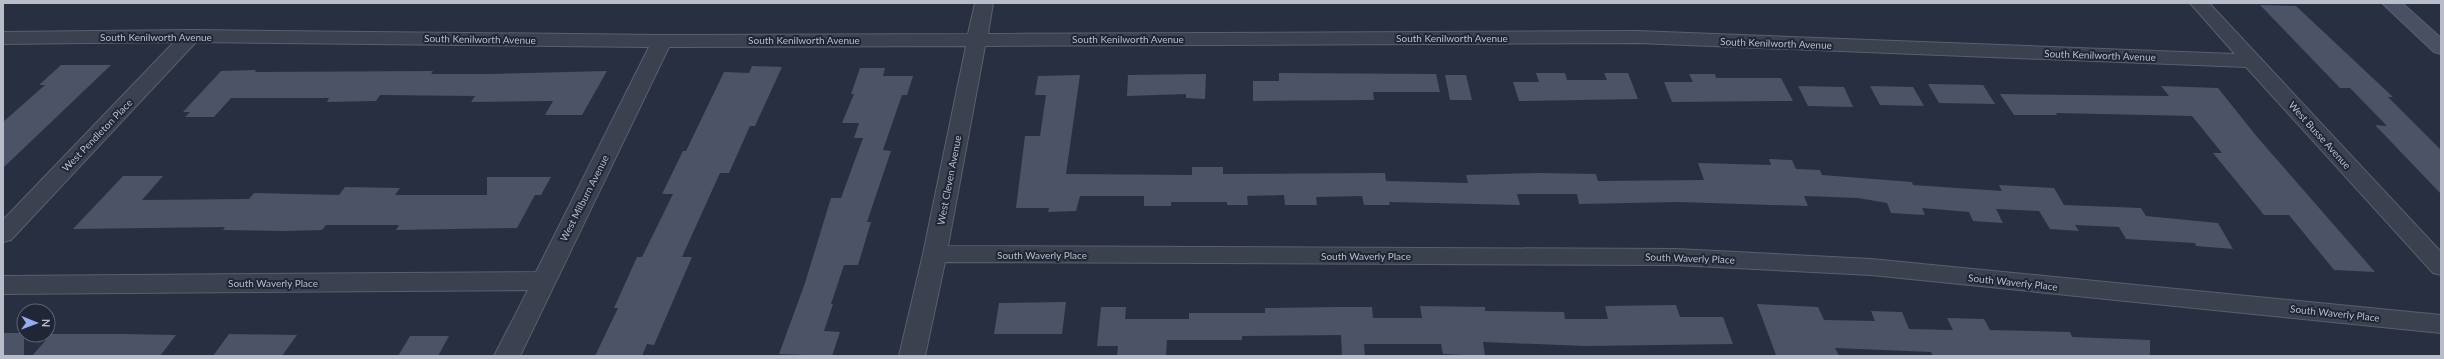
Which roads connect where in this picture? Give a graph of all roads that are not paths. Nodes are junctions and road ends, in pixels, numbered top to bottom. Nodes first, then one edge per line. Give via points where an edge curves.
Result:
1 (984, 3) edge
2 (2199, 3) edge
3 (2391, 3) edge
4 (191, 36) junction
5 (3, 38) edge
6 (975, 39) junction
7 (662, 41) junction
8 (2441, 48) edge
9 (2252, 61) junction
10 (3, 234) edge
11 (935, 254) junction
12 (2441, 267) edge
13 (543, 281) junction
14 (3, 285) edge
15 (2441, 324) edge
16 (507, 356) edge
17 (912, 356) edge

1 - 6 street, West Cleven Avenue
2 - 9 street, West Busse Avenue
3 - 8 main road
4 - 5 street, South Kenilworth Avenue
4 - 7 street, South Kenilworth Avenue
4 - 10 street, West Pendleton Place
6 - 7 street, South Kenilworth Avenue
6 - 9 street, South Kenilworth Avenue via 1636,37
6 - 11 street, West Cleven Avenue
7 - 13 street, West Milburn Avenue
9 - 12 street, West Busse Avenue
11 - 15 street, South Waverly Place via 1676,257 1871,267
11 - 17 street, West Cleven Avenue
13 - 14 street, South Waverly Place
13 - 16 street, West Milburn Avenue

